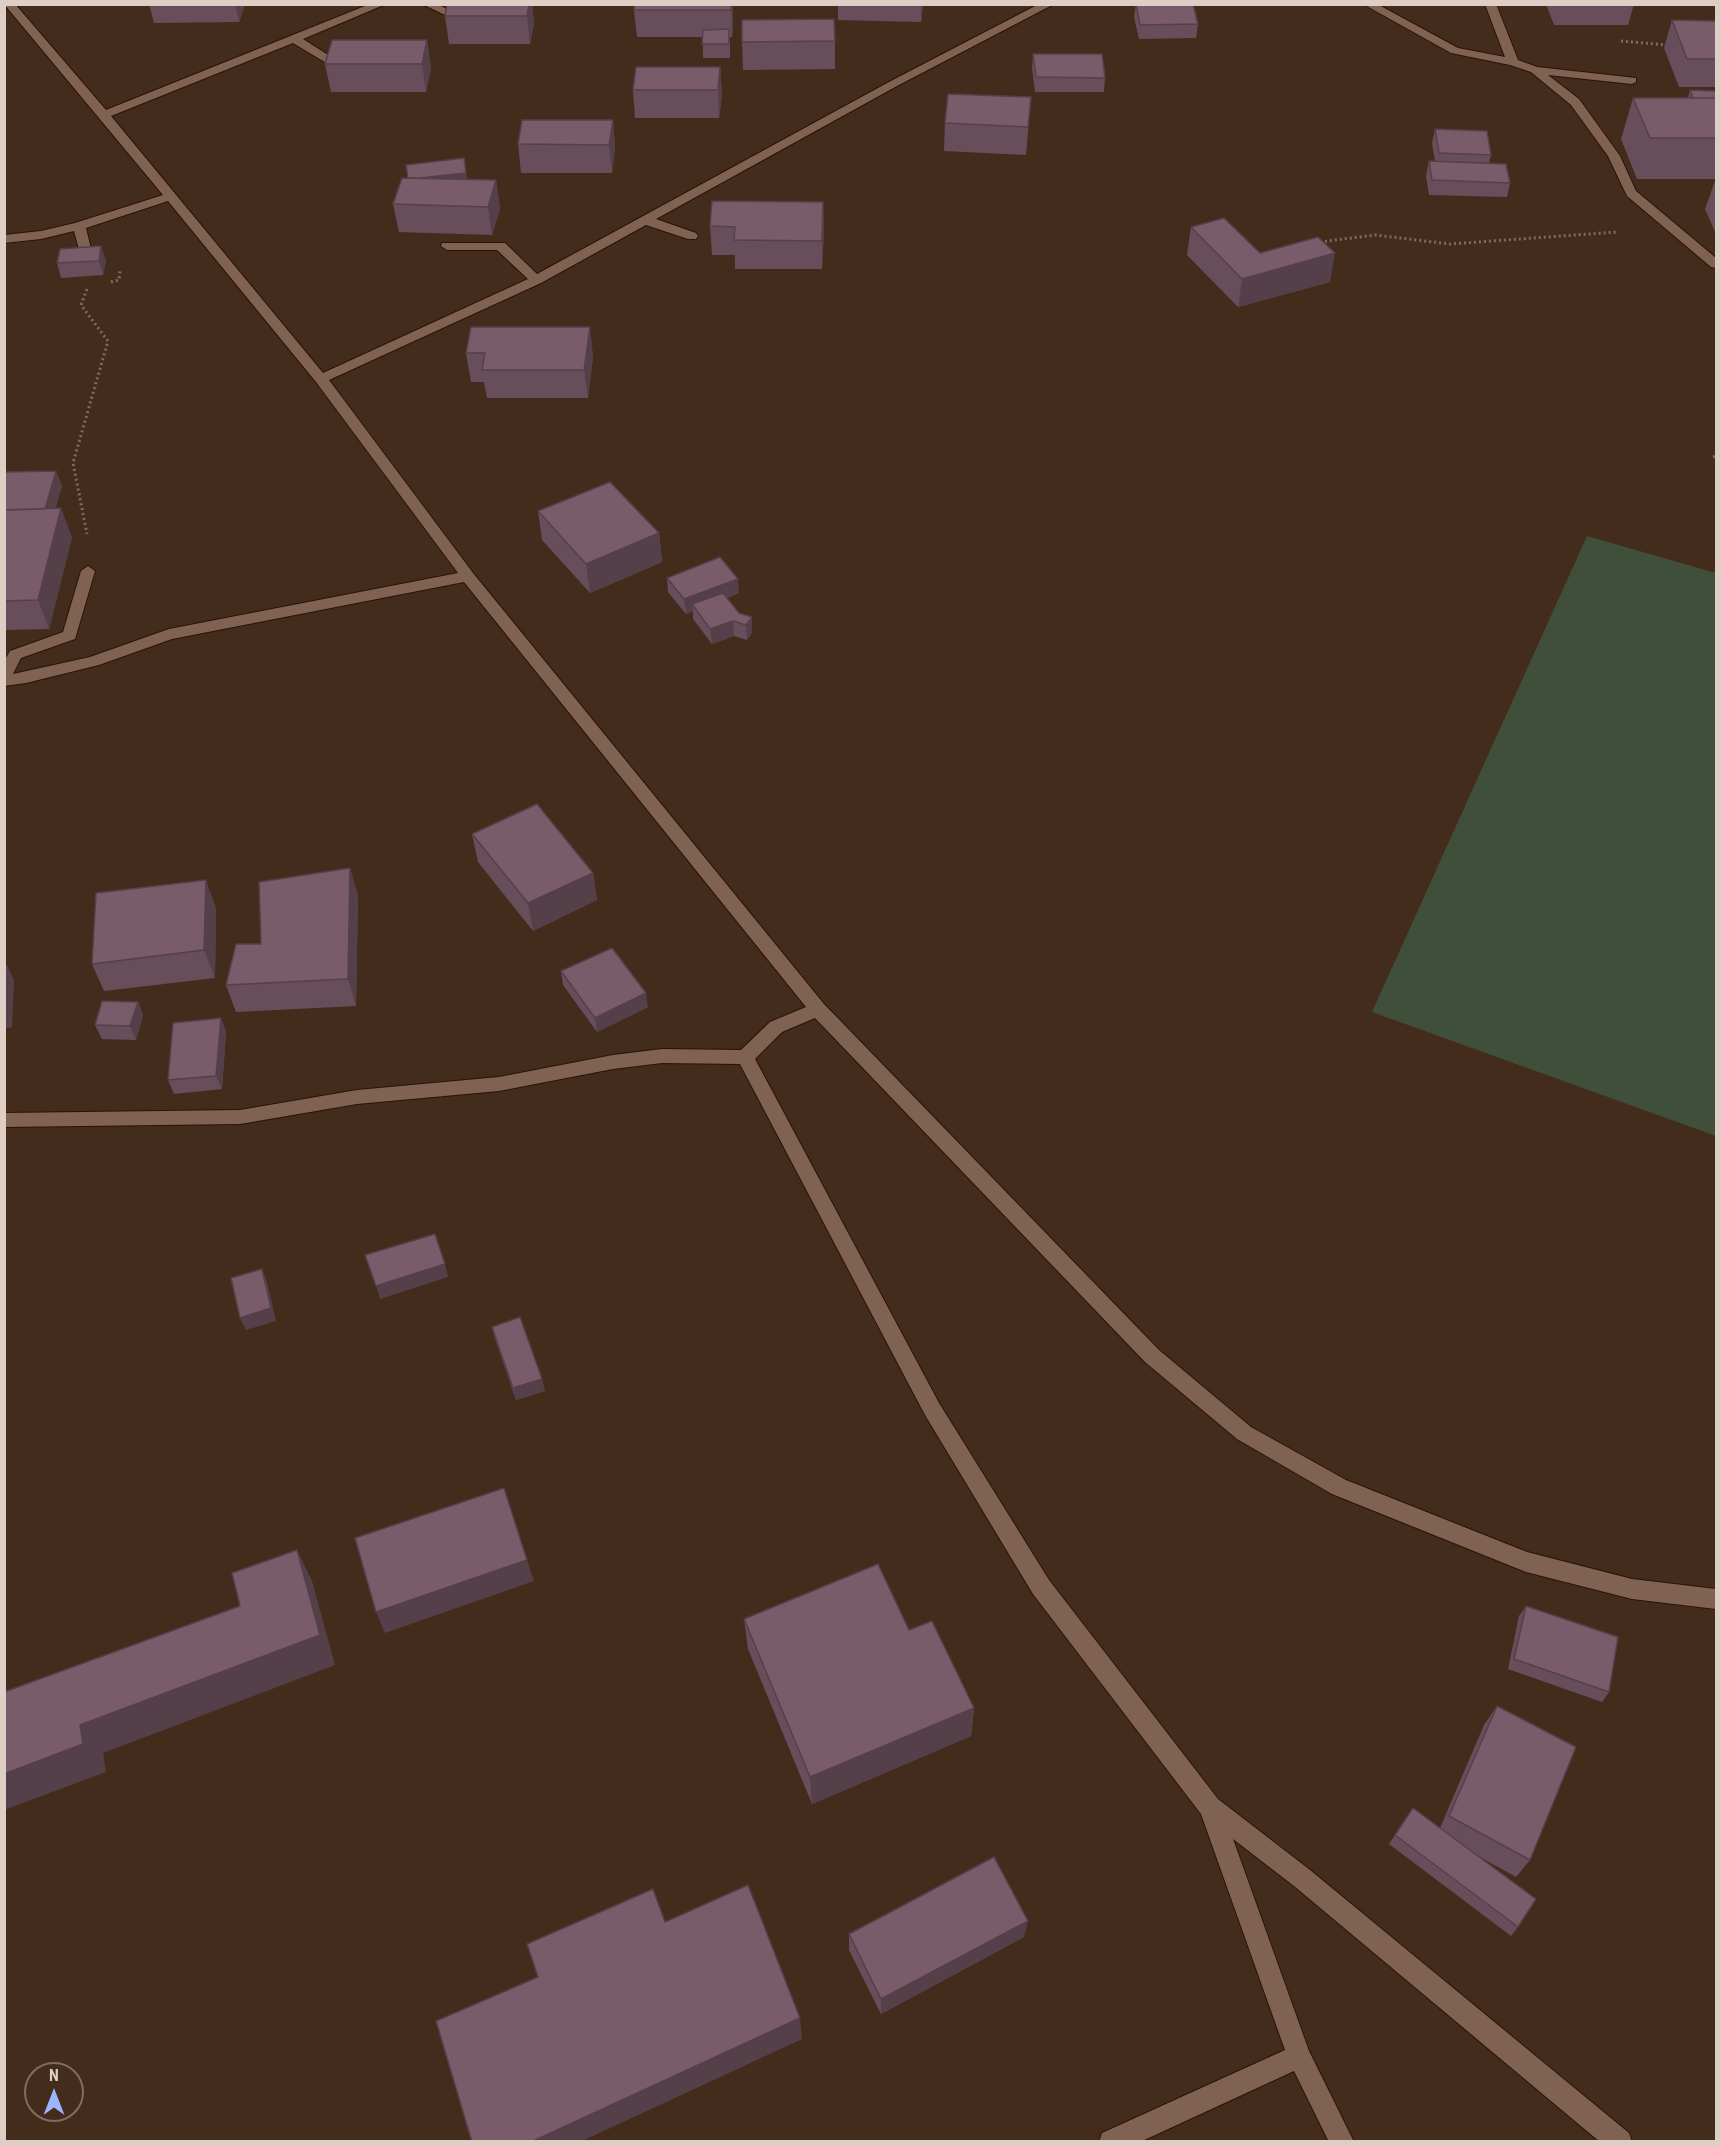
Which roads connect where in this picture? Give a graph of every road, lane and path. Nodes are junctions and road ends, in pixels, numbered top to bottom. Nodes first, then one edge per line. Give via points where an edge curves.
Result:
1 (9, 4) edge
2 (427, 4) edge
3 (1049, 4) edge
4 (1368, 4) edge
5 (1490, 4) edge
6 (379, 5) edge
7 (471, 15) edge
8 (294, 39) junction
9 (332, 62) edge
10 (1513, 62) junction
11 (1535, 70) junction
12 (1632, 80) dead end
13 (104, 115) junction
14 (171, 196) junction
15 (645, 220) junction
16 (78, 226) junction
17 (1678, 230) junction
18 (692, 236) dead end
19 (4, 239) edge
20 (1312, 242) edge
21 (447, 246) dead end
22 (86, 253) edge
23 (1716, 264) edge
24 (536, 280) junction
25 (87, 289) dead end
26 (321, 379) junction
27 (88, 571) joint
28 (468, 576) junction
29 (4, 679) edge
30 (818, 1009) junction
31 (744, 1057) junction
32 (4, 1120) edge
33 (1716, 1599) edge
34 (1210, 1807) junction
35 (1299, 2056) junction
36 (1111, 2142) edge
37 (1342, 2142) edge
38 (1620, 2142) edge

1 - 13 street
2 - 7 street via 448,14
3 - 15 street via 893,84
4 - 10 street via 1455,51
5 - 10 street
6 - 8 street
8 - 9 street
8 - 13 street
10 - 11 street
11 - 12 street
11 - 17 street via 1575,102 1614,156 1631,193
13 - 14 street
14 - 16 street
14 - 26 street
15 - 18 street
15 - 24 street
16 - 19 street via 41,236
16 - 22 street
17 - 20 path via 1591,232 1450,244 1375,235
17 - 23 street
21 - 24 street via 500,246
24 - 26 street
25 - 27 path via 81,305 108,341 73,463 87,529
26 - 28 street
27 - 29 street via 70,635 15,655
28 - 29 street via 169,634 94,661 26,678
28 - 30 street
30 - 31 street via 776,1027
30 - 33 street via 1152,1356 1244,1433 1339,1487 1526,1562 1632,1589
31 - 32 street via 662,1056 499,1084 357,1097 240,1117
31 - 34 street via 932,1409 1041,1587
34 - 35 street
34 - 38 street
35 - 36 street
35 - 37 street

